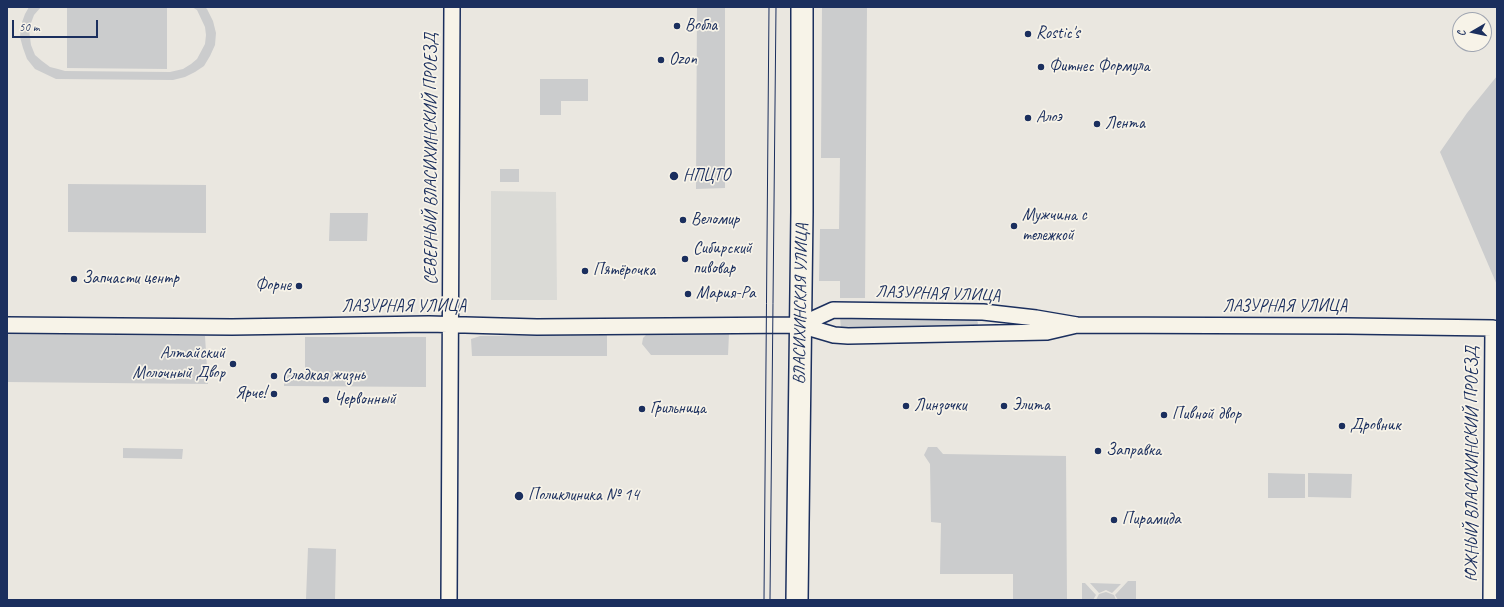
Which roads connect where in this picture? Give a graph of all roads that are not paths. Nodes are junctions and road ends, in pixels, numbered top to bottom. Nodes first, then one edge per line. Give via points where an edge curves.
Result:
1 (452, 7) edge
2 (802, 7) edge
3 (7, 325) edge
4 (450, 325) junction
5 (800, 325) junction
6 (1077, 325) junction
7 (1493, 328) joint
8 (449, 600) edge
9 (797, 600) edge
10 (1491, 600) edge

1 - 4 street, СЕВЕРНЫЙ ВЛАСИХИНСКИЙ ПРОЕЗД
2 - 5 highway, ВЛАСИХИНСКАЯ УЛИЦА
3 - 4 street, ЛАЗУРНАЯ УЛИЦА
4 - 5 street, ЛАЗУРНАЯ УЛИЦА
4 - 8 street, СЕВЕРНЫЙ ВЛАСИХИНСКИЙ ПРОЕЗД
5 - 6 street, ЛАЗУРНАЯ УЛИЦА via 834,335 848,336 1047,332
5 - 6 street, ЛАЗУРНАЯ УЛИЦА via 833,310 983,312
5 - 9 highway, ВЛАСИХИНСКАЯ УЛИЦА
6 - 7 street, ЛАЗУРНАЯ УЛИЦА
7 - 10 street, ЮЖНЫЙ ВЛАСИХИНСКИЙ ПРОЕЗД

